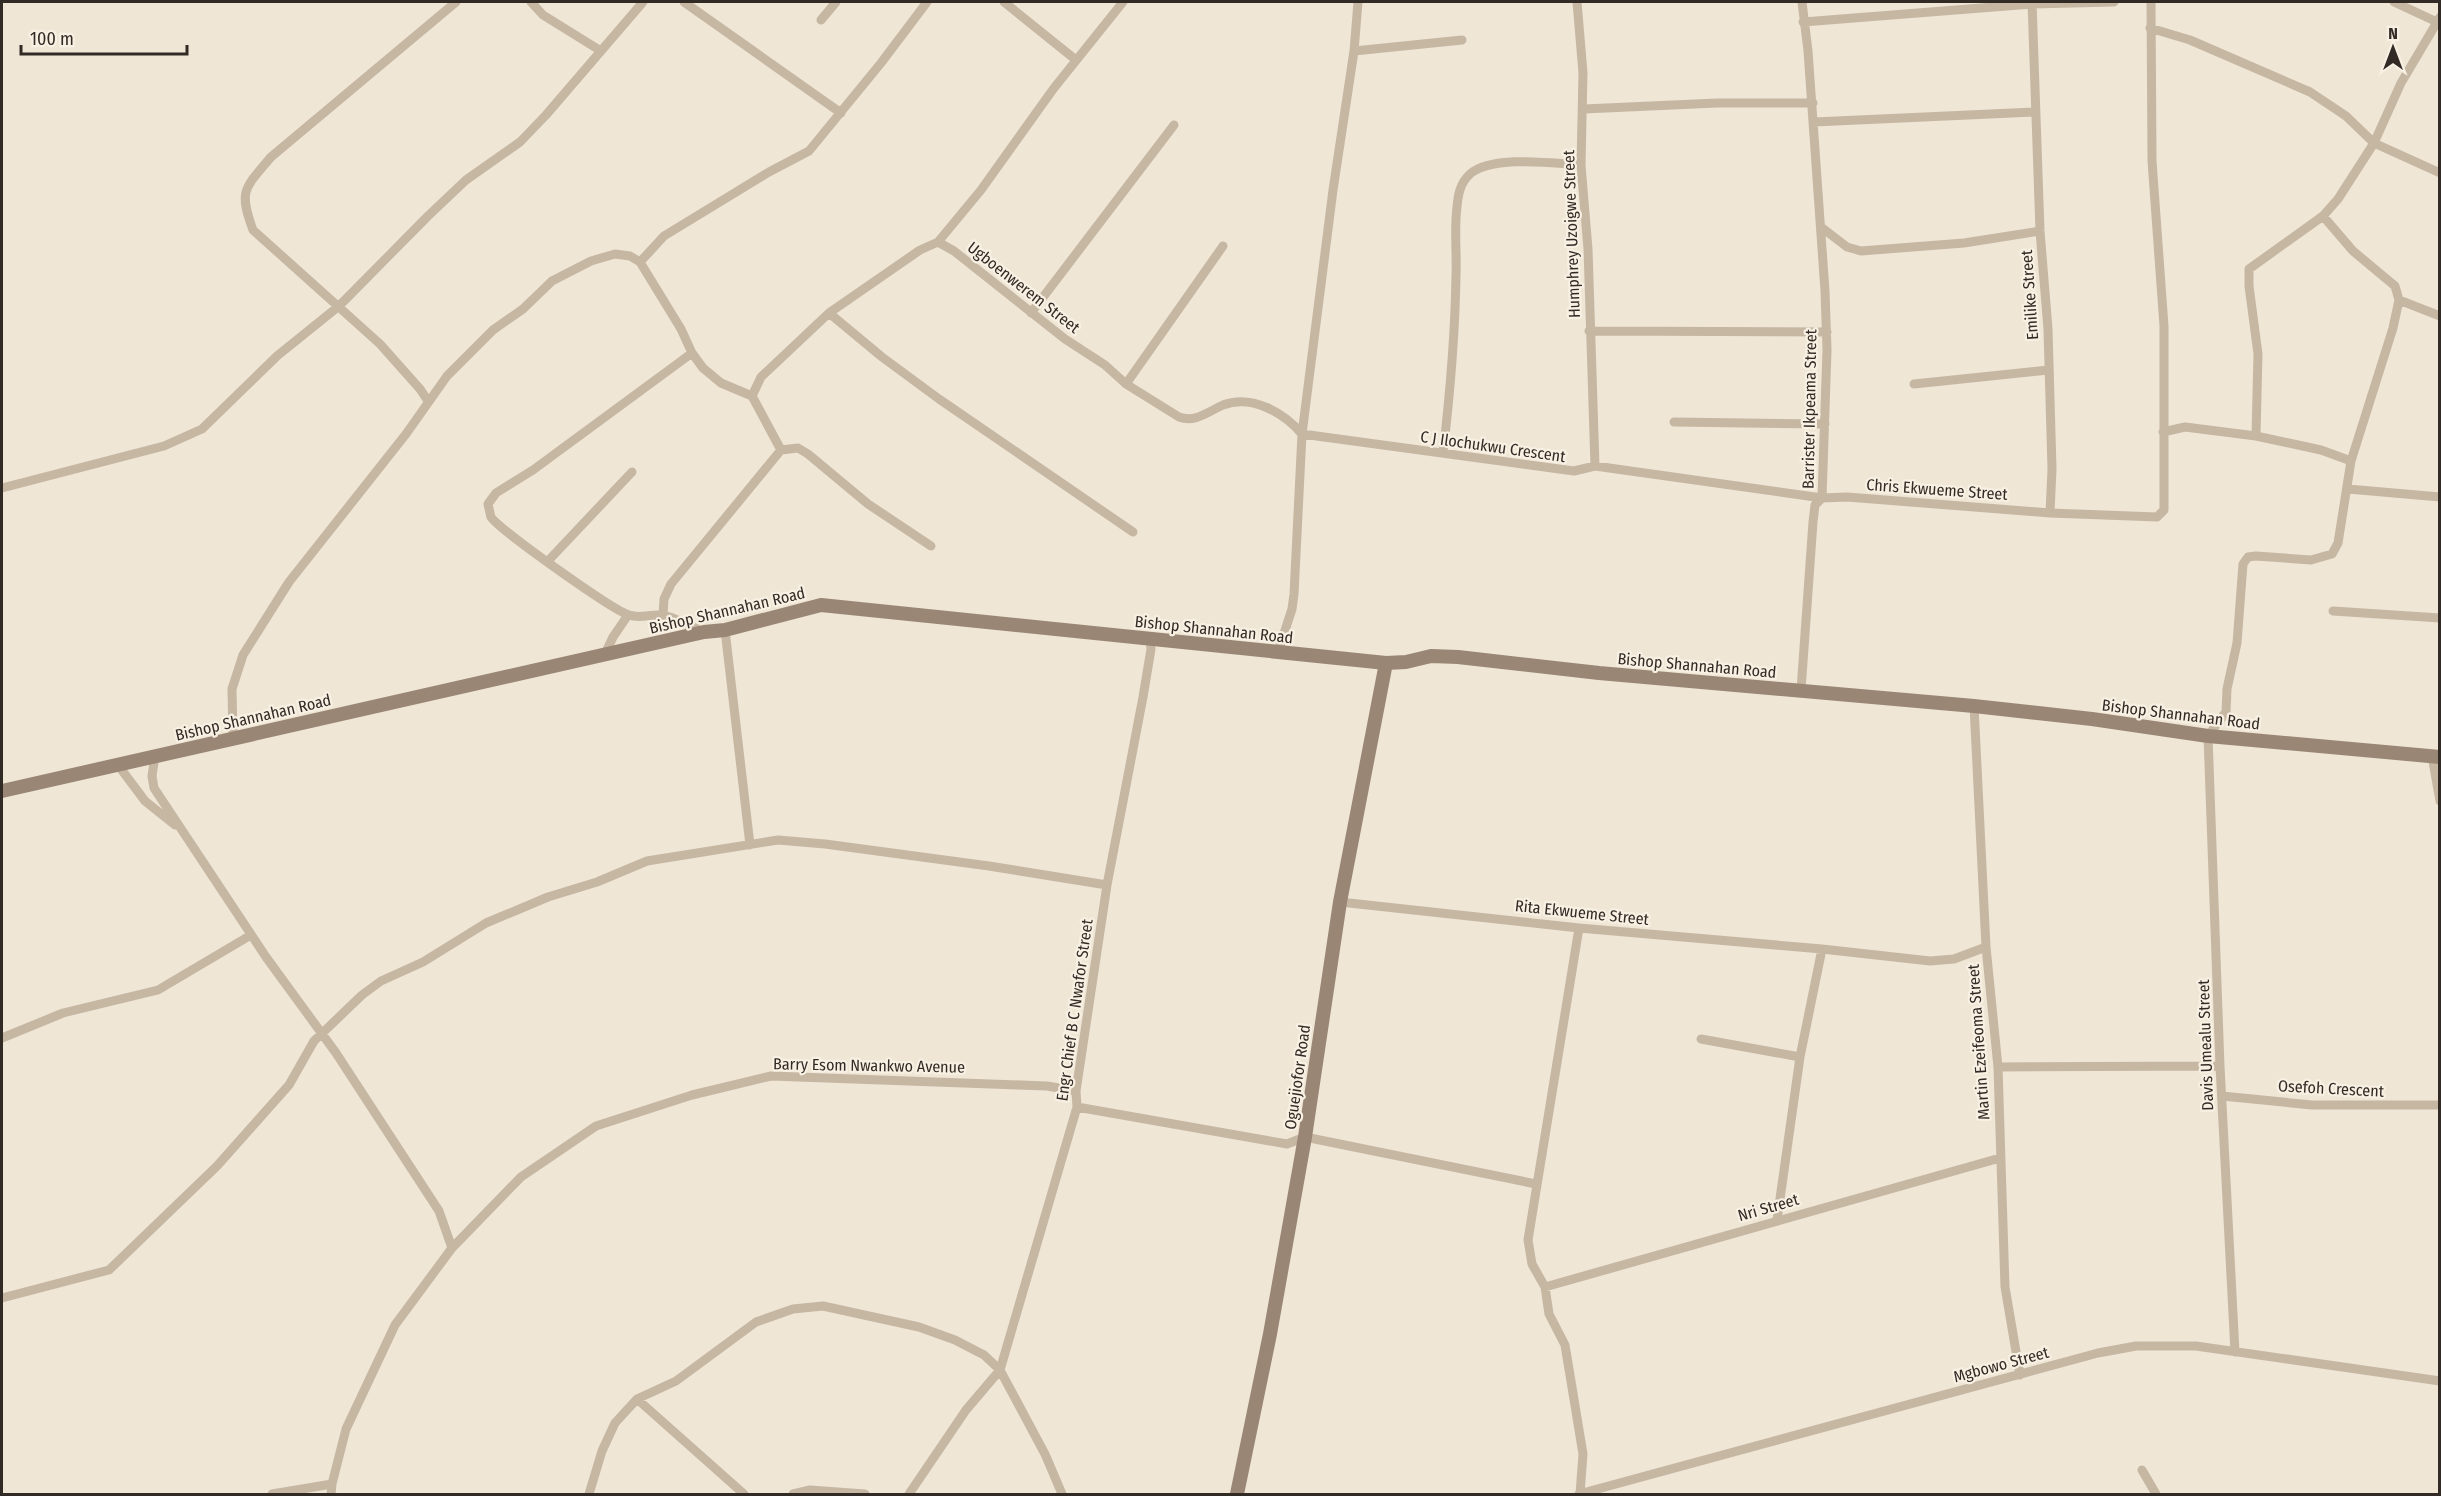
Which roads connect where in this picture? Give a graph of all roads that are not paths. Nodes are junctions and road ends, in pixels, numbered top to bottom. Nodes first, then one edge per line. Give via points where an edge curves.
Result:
1 (456, 2) edge
2 (531, 2) edge
3 (644, 2) edge
4 (684, 2) edge
5 (836, 2) edge
6 (927, 2) edge
7 (1004, 2) edge
8 (1124, 2) edge
9 (1358, 2) edge
10 (1577, 2) edge
11 (1802, 2) edge
12 (2114, 2) edge
13 (2151, 2) edge
14 (2394, 2) edge
15 (2032, 3) edge
16 (821, 20) dead end
17 (2438, 20) edge
18 (1803, 22) junction
19 (2150, 28) junction
20 (2436, 35) edge
21 (1462, 40) dead end
22 (601, 51) junction
23 (1354, 51) junction
24 (1076, 60) junction
25 (1813, 103) junction
26 (1584, 109) junction
27 (2035, 112) junction
28 (841, 113) junction
29 (1814, 122) junction
30 (1174, 125) dead end
31 (2374, 143) junction
32 (1581, 165) junction
33 (2439, 173) edge
34 (2323, 216) junction
35 (1821, 227) junction
36 (2040, 231) junction
37 (938, 242) junction
38 (1223, 246) dead end
39 (640, 262) junction
40 (2399, 300) junction
41 (339, 306) junction
42 (829, 313) junction
43 (1031, 313) junction
44 (2439, 316) edge
45 (1589, 332) junction
46 (1827, 332) junction
47 (692, 353) junction
48 (2048, 369) junction
49 (1126, 384) junction
50 (1914, 384) dead end
51 (752, 396) junction
52 (428, 401) junction
53 (1674, 422) dead end
54 (1825, 424) junction
55 (2163, 432) junction
56 (1302, 434) junction
57 (2256, 436) junction
58 (781, 450) junction
59 (1443, 453) junction
60 (2351, 461) junction
61 (1594, 466) junction
62 (632, 472) dead end
63 (2, 488) edge
64 (2348, 489) junction
65 (2439, 497) edge
66 (1822, 498) junction
67 (2050, 513) junction
68 (1133, 532) dead end
69 (931, 546) dead end
70 (548, 561) junction
71 (2333, 611) dead end
72 (628, 615) junction
73 (663, 615) junction
74 (2439, 618) edge
75 (725, 630) junction
76 (704, 632) junction
77 (1150, 644) junction
78 (1278, 652) junction
79 (605, 654) junction
80 (1386, 663) junction
81 (1802, 690) junction
82 (1974, 706) junction
83 (2208, 736) junction
84 (233, 739) junction
85 (155, 756) junction
86 (2436, 757) edge
87 (118, 765) junction
88 (2, 791) edge
89 (2439, 801) edge
90 (182, 830) junction
91 (750, 844) junction
92 (1107, 885) junction
93 (1340, 902) junction
94 (1579, 928) junction
95 (251, 935) junction
96 (1986, 946) junction
97 (1822, 949) junction
98 (321, 1033) junction
99 (2, 1038) edge
100 (1701, 1039) dead end
101 (1800, 1057) junction
102 (2220, 1066) junction
103 (1998, 1067) junction
104 (1076, 1090) junction
105 (2222, 1096) junction
106 (2439, 1105) edge
107 (1077, 1107) junction
108 (1305, 1137) junction
109 (2000, 1158) junction
110 (1536, 1184) junction
111 (1777, 1220) junction
112 (452, 1248) junction
113 (1545, 1287) junction
114 (2, 1298) edge
115 (2235, 1352) junction
116 (1000, 1370) junction
117 (2020, 1375) junction
118 (2439, 1381) edge
119 (637, 1399) junction
120 (2142, 1470) dead end
121 (332, 1484) junction
122 (272, 1494) edge
123 (331, 1494) edge
124 (589, 1494) edge
125 (744, 1494) edge
126 (793, 1494) edge
127 (865, 1494) edge
128 (909, 1494) edge
129 (1062, 1494) edge
130 (1237, 1494) edge
131 (1579, 1494) edge
132 (2156, 1494) edge

1 - 41 street via 271,158 247,186 244,207 253,230
2 - 22 street via 543,15
3 - 22 street
4 - 28 street
5 - 16 street
6 - 28 street
7 - 24 street
8 - 24 street
9 - 23 street
10 - 26 street, Humphrey Uzoigwe Street
11 - 18 street
12 - 15 street
13 - 19 street, Chris Ekwueme Street
14 - 17 street
15 - 18 street
15 - 27 street
17 - 20 street
18 - 25 street
19 - 31 street via 2190,40 2310,92 2346,116
19 - 55 street, Chris Ekwueme Street via 2152,161 2164,326
20 - 31 street via 2401,83
21 - 23 street
22 - 41 street via 520,142 466,180
23 - 56 street
24 - 37 street
25 - 26 street
25 - 29 street
26 - 32 street, Humphrey Uzoigwe Street
27 - 29 street
27 - 36 street
28 - 39 street via 809,151 664,236
29 - 35 street
30 - 43 street
31 - 33 street
31 - 34 street
32 - 45 street, Humphrey Uzoigwe Street
32 - 59 street via 1538,162 1482,166 1461,186
34 - 40 street via 2360,257 2395,286
34 - 57 street via 2249,269 2258,354
35 - 36 street, Emilike Street via 1847,247 1861,251 1964,243
35 - 46 street, Barrister Ikpeama Street
36 - 48 street, Emilike Street
37 - 42 street via 920,250
37 - 43 street, Ugboenwerem Street
38 - 49 street
39 - 47 street
39 - 52 street via 615,254 591,261 552,281 523,309 493,330
40 - 44 street
40 - 60 street
41 - 52 street via 380,344
41 - 63 street via 277,356 202,429 164,446
42 - 51 street via 761,377
42 - 68 street via 939,399
43 - 49 street, Ugboenwerem Street
45 - 46 street
45 - 61 street, Humphrey Uzoigwe Street
46 - 54 street, Barrister Ikpeama Street
47 - 51 street via 721,383
47 - 70 street via 496,493 488,504 492,518 500,526
48 - 50 street
48 - 67 street, Emilike Street
49 - 56 street, Ugboenwerem Street via 1188,420 1223,405 1254,404 1288,419
51 - 58 street
52 - 84 street via 289,582 243,655 232,689
53 - 54 street
54 - 66 street, Barrister Ikpeama Street
55 - 57 street via 2185,428
55 - 67 street, Chris Ekwueme Street via 2164,510 2157,517
56 - 59 street, C J Ilochukwu Crescent
56 - 78 street via 1294,594
57 - 60 street
58 - 69 street via 798,448 808,454 868,504
58 - 73 street via 670,584
59 - 61 street, C J Ilochukwu Crescent via 1574,471
60 - 64 street
61 - 66 street, C J Ilochukwu Crescent
62 - 70 street
64 - 65 street
64 - 83 street via 2338,543 2332,554 2311,560 2256,556 2248,557 2243,564 2226,712
66 - 67 street, Chris Ekwueme Street
66 - 81 street, Barrister Ikpeama Street via 1815,505 1813,522
70 - 72 street via 579,586
71 - 74 street
72 - 73 street
72 - 79 street
73 - 76 street
75 - 76 main road, Bishop Shannahan Road
75 - 77 main road, Bishop Shannahan Road via 821,605
75 - 91 street
76 - 79 main road, Bishop Shannahan Road
77 - 78 main road, Bishop Shannahan Road
77 - 92 street, Engr Chief B C Nwafor Street
78 - 80 main road, Bishop Shannahan Road
79 - 84 main road, Bishop Shannahan Road
80 - 81 main road, Bishop Shannahan Road via 1431,656 1458,657
80 - 93 main road, Oguejiofor Road
81 - 82 main road, Bishop Shannahan Road
82 - 83 main road, Bishop Shannahan Road
82 - 96 street, Martin Ezeifeoma Street
83 - 86 main road, Bishop Shannahan Road
83 - 102 street, Davis Umealu Street
84 - 85 main road, Bishop Shannahan Road
85 - 87 main road, Bishop Shannahan Road
85 - 90 street via 154,788
86 - 89 street
87 - 88 main road, Bishop Shannahan Road
87 - 90 street via 145,801
90 - 95 street
91 - 92 street via 778,840 825,844
91 - 98 street via 647,861 486,923 423,962 381,981
92 - 104 street, Engr Chief B C Nwafor Street
93 - 94 street, Rita Ekwueme Street
93 - 108 main road, Oguejiofor Road
94 - 97 street, Rita Ekwueme Street
94 - 110 street
95 - 98 street
95 - 99 street via 158,990 63,1013
96 - 97 street, Rita Ekwueme Street via 1954,958 1930,961
96 - 103 street, Martin Ezeifeoma Street
97 - 101 street
98 - 112 street via 439,1211
98 - 114 street via 282,1093 217,1166 109,1270
100 - 101 street
101 - 111 street
102 - 103 street
102 - 105 street, Davis Umealu Street
103 - 109 street, Martin Ezeifeoma Street
104 - 107 street, Engr Chief B C Nwafor Street
104 - 112 street, Barry Esom Nwankwo Avenue via 771,1076 692,1095 596,1126 521,1176
105 - 106 street, Osefoh Crescent via 2312,1106
105 - 115 street, Davis Umealu Street
107 - 108 street via 1287,1144
107 - 116 street, Engr Chief B C Nwafor Street
108 - 110 street
108 - 130 main road, Oguejiofor Road
109 - 111 street, Nri Street
109 - 117 street, Martin Ezeifeoma Street via 2005,1287
110 - 113 street via 1528,1240 1532,1264
111 - 113 street, Nri Street
112 - 121 street, Barry Esom Nwankwo Avenue via 395,1325 346,1429
113 - 131 street via 1549,1314 1565,1345 1583,1454
115 - 117 street, Mgbowo Street via 2136,1346
115 - 118 street, Mgbowo Street
116 - 119 street via 984,1355 955,1340 919,1327 823,1306 793,1309 756,1322 676,1381
116 - 128 street via 966,1410
116 - 129 street
117 - 131 street, Mgbowo Street
119 - 124 street via 615,1423
119 - 125 street
120 - 132 street
121 - 122 street
121 - 123 street, Barry Esom Nwankwo Avenue
126 - 127 street via 810,1490

